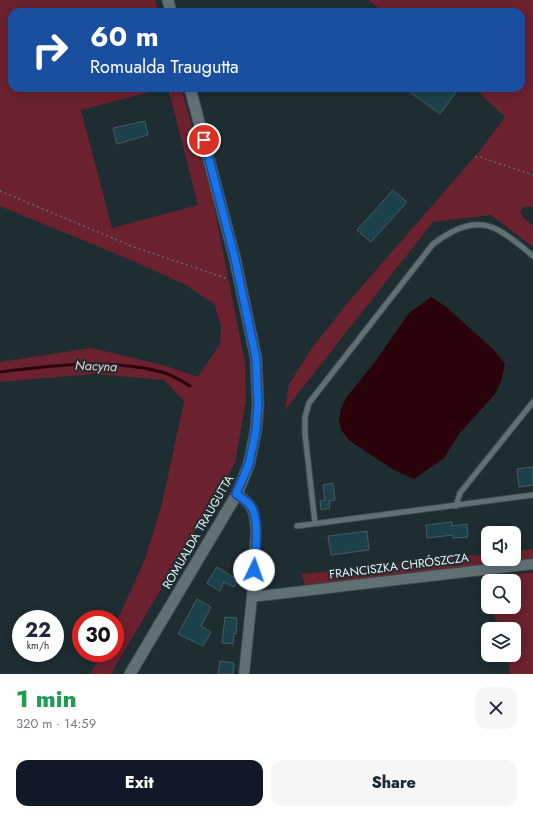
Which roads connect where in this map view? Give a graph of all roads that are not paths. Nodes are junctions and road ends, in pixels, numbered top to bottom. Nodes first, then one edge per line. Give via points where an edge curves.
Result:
1 (191, 92) edge
2 (533, 256) edge
3 (533, 402) edge
4 (236, 494) junction
5 (533, 496) edge
6 (456, 506) junction
7 (315, 523) junction
8 (297, 526) dead end
9 (533, 564) edge
10 (252, 596) junction
11 (130, 674) edge
12 (244, 674) edge

1 - 4 street, ROMUALDA TRAUGUTTA via 233,252 256,358 258,405 252,454
2 - 7 lane via 498,230 485,225 455,229 433,244 309,403 304,417
3 - 6 lane via 460,493
4 - 10 street via 252,507 256,521
4 - 11 street, ROMUALDA TRAUGUTTA
5 - 6 lane
6 - 7 lane
7 - 8 lane
9 - 10 street, FRANCISZKA CHRÓSZCZA
10 - 12 street

